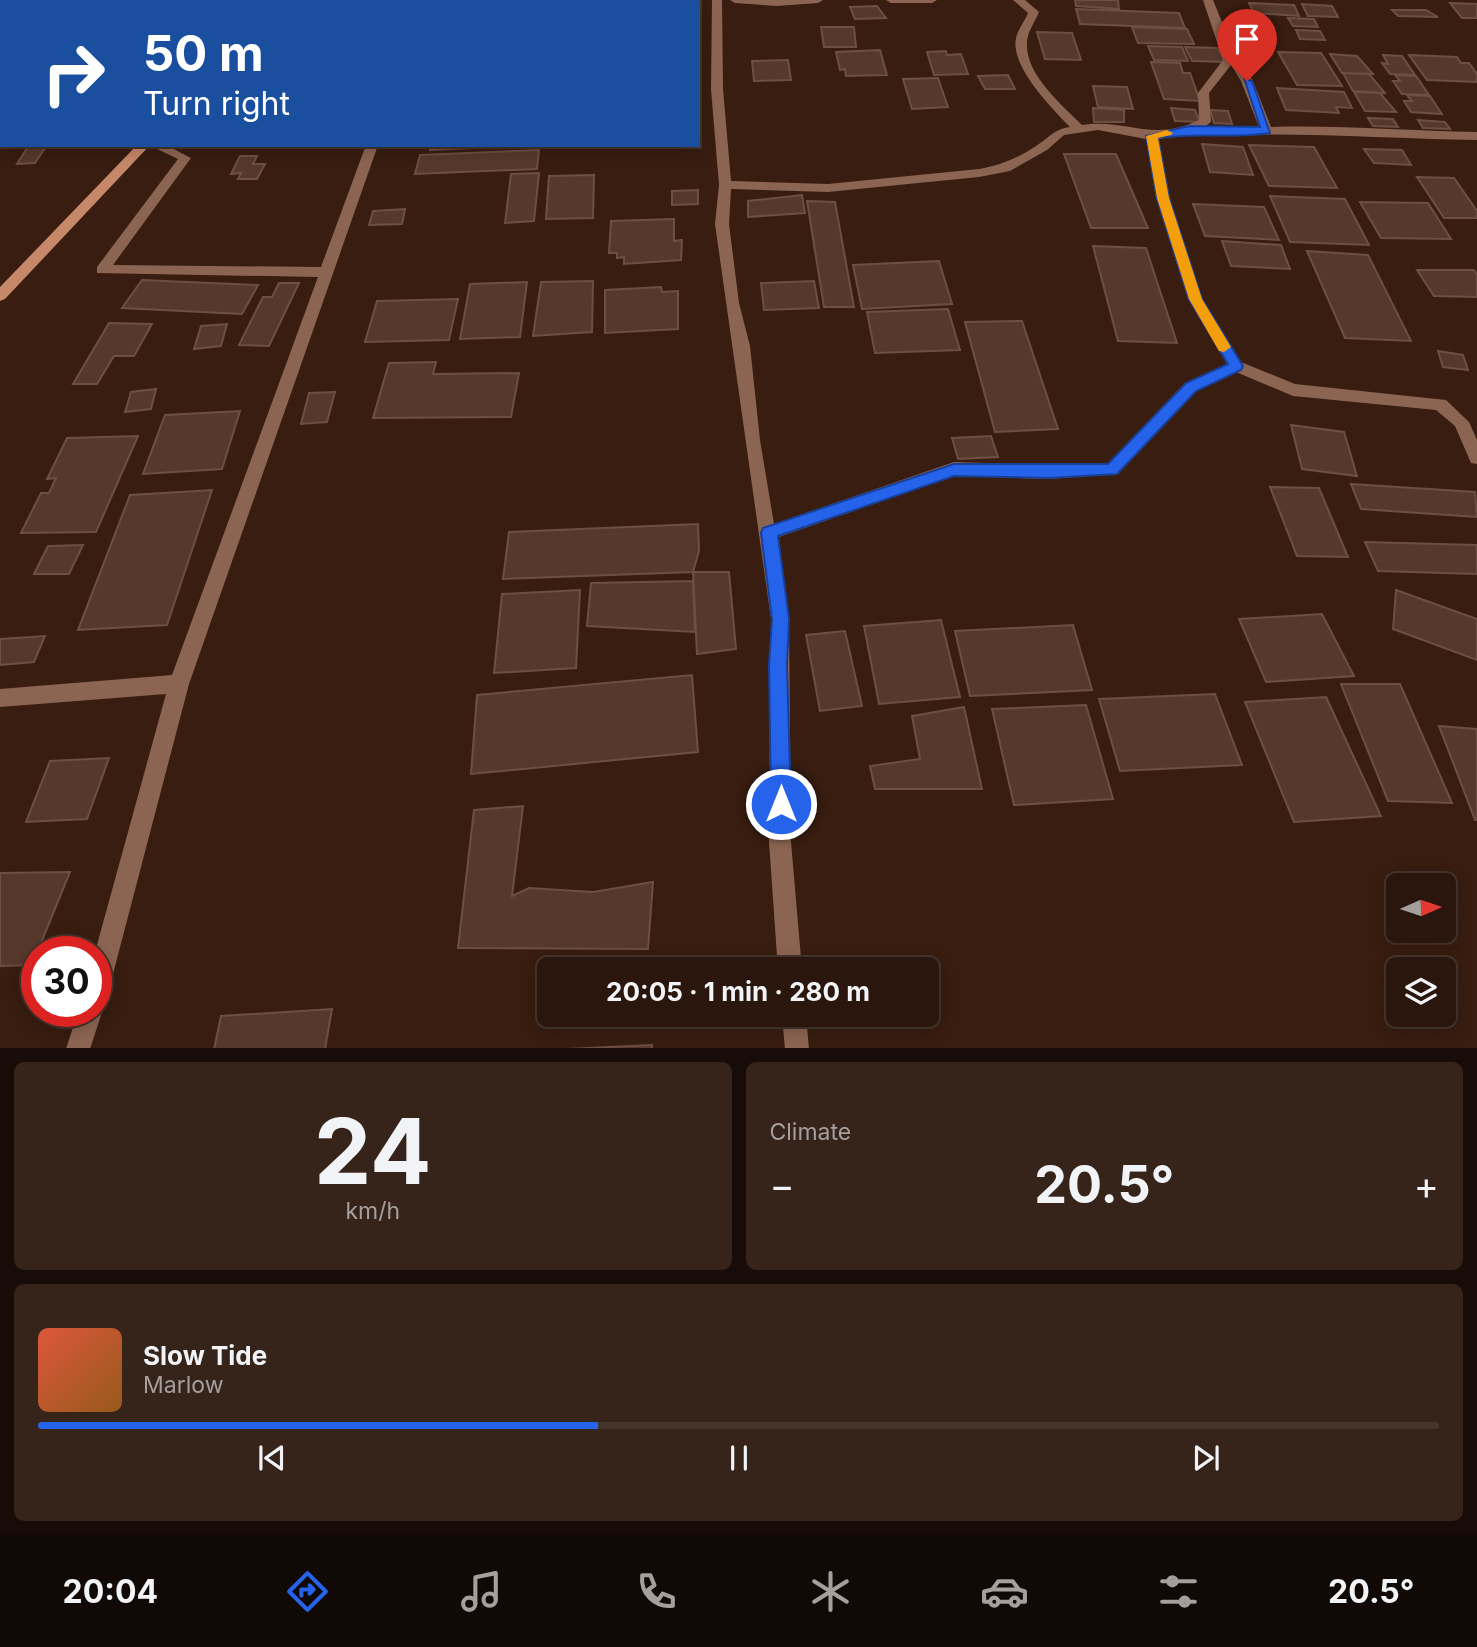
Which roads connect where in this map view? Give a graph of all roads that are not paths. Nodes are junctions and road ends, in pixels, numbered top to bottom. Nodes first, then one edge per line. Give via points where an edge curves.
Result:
1 (717, 0) edge
2 (735, 0) edge
3 (818, 0) edge
4 (891, 0) edge
5 (932, 0) edge
6 (1018, 0) edge
7 (1208, 0) edge
8 (1228, 52) junction
9 (1079, 129) junction
10 (1189, 130) junction
11 (1266, 130) junction
12 (1152, 136) junction
13 (1477, 136) edge
14 (142, 147) edge
15 (160, 147) edge
16 (371, 147) edge
17 (725, 185) junction
18 (328, 272) junction
19 (0, 296) edge
20 (1236, 366) junction
21 (1472, 432) edge
22 (1477, 458) edge
23 (769, 533) junction
24 (179, 684) junction
25 (0, 698) edge
26 (111, 936) edge
27 (789, 957) edge
28 (85, 1027) edge
29 (795, 1027) edge
30 (78, 1048) edge
31 (797, 1048) edge

1 - 17 street via 717,89
2 - 3 street
4 - 5 street
6 - 9 street via 1034,12 1022,36 1021,54 1054,104
7 - 8 street
8 - 10 street via 1229,60 1207,82 1200,103 1205,121
8 - 11 street via 1247,81
9 - 12 street via 1098,126
9 - 17 street via 1060,132 1043,148 1006,168 979,173 807,189
10 - 11 street
10 - 12 street
11 - 13 street
12 - 20 street via 1163,198 1195,299
14 - 19 main road
15 - 18 street via 185,158 102,270
16 - 18 street
17 - 23 street via 722,224 729,280
18 - 24 street
20 - 21 street via 1293,390 1440,404
20 - 23 street via 1191,387 1112,469 954,470
21 - 22 street
23 - 27 street via 780,619 779,842
24 - 25 street
24 - 26 street
28 - 30 street
29 - 31 street

